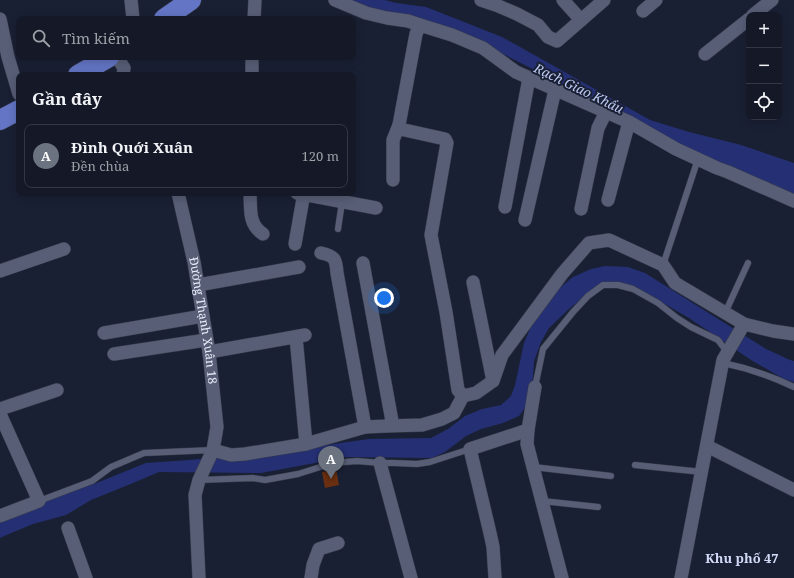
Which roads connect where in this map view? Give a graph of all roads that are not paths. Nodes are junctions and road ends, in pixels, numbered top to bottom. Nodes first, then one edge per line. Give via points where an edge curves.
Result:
1 (131, 0) edge
2 (191, 0) edge
3 (255, 0) edge
4 (335, 0) edge
5 (481, 0) edge
6 (563, 0) edge
7 (604, 0) edge
8 (656, 0) edge
9 (772, 0) edge
10 (643, 11) dead end
11 (758, 12) edge
12 (134, 16) edge
13 (168, 16) edge
14 (254, 16) edge
15 (0, 19) edge
16 (581, 20) junction
17 (746, 21) edge
18 (420, 25) junction
19 (705, 54) dead end
20 (104, 60) edge
21 (119, 60) edge
22 (252, 60) edge
23 (83, 72) edge
24 (123, 72) edge
25 (252, 72) edge
26 (529, 78) junction
27 (16, 84) edge
28 (555, 90) junction
29 (16, 112) edge
30 (606, 112) junction
31 (0, 120) edge
32 (629, 122) junction
33 (399, 125) junction
34 (698, 159) junction
35 (393, 180) dead end
36 (179, 196) edge
37 (250, 196) edge
38 (302, 196) edge
39 (322, 196) edge
40 (341, 198) edge
41 (608, 200) dead end
42 (794, 201) edge
43 (506, 207) dead end
44 (376, 208) dead end
45 (581, 209) dead end
46 (525, 220) dead end
47 (338, 229) dead end
48 (263, 234) dead end
49 (295, 244) dead end
50 (64, 249) dead end
51 (321, 254) dead end
52 (363, 263) dead end
53 (748, 263) dead end
54 (663, 265) junction
55 (300, 267) dead end
56 (0, 271) edge
57 (473, 282) dead end
58 (198, 285) junction
59 (725, 313) junction
60 (203, 316) junction
61 (743, 325) junction
62 (104, 333) dead end
63 (794, 334) edge
64 (208, 346) junction
65 (114, 354) dead end
66 (725, 358) junction
67 (493, 381) junction
68 (535, 387) joint
69 (794, 387) edge
70 (57, 390) dead end
71 (463, 396) junction
72 (0, 409) edge
73 (0, 414) edge
74 (387, 426) junction
75 (365, 427) junction
76 (528, 430) junction
77 (306, 444) junction
78 (708, 446) junction
79 (470, 449) junction
80 (211, 453) junction
81 (380, 463) junction
82 (635, 465) dead end
83 (533, 467) junction
84 (702, 472) junction
85 (611, 476) dead end
86 (199, 480) junction
87 (794, 490) edge
88 (39, 501) junction
89 (542, 501) junction
90 (598, 507) dead end
91 (0, 516) edge
92 (68, 528) dead end
93 (338, 543) dead end
94 (86, 578) edge
95 (199, 578) edge
96 (311, 578) edge
97 (411, 578) edge
98 (495, 578) edge
99 (562, 578) edge
100 (682, 578) edge

1 - 12 street
2 - 13 main road
3 - 14 street
4 - 18 street via 366,13
5 - 16 street via 538,25 548,37 558,41
6 - 16 street
7 - 16 street
8 - 10 street
9 - 11 street
15 - 27 street
17 - 19 street
18 - 26 street via 483,48 516,72
18 - 33 street via 416,34
20 - 23 main road
21 - 24 street
22 - 25 street
26 - 28 street
26 - 43 street
28 - 30 street
28 - 46 street
29 - 31 main road
30 - 32 street
30 - 45 street via 598,128
32 - 34 street
32 - 41 street
33 - 35 street via 393,140
33 - 71 street via 400,129 445,139 447,144 431,235 458,390
34 - 42 street
34 - 54 lane
36 - 58 street, Đường Thạnh Xuân 18
37 - 48 street via 251,216
38 - 49 street
39 - 40 street
40 - 44 street
40 - 47 lane
50 - 56 street
51 - 75 street via 333,257 336,262
52 - 74 street via 392,421
53 - 59 lane
54 - 59 street via 675,283
54 - 67 street via 609,240 589,243 562,274 502,355
55 - 58 street
57 - 67 street
58 - 60 street, Đường Thạnh Xuân 18
59 - 61 street
60 - 62 street
60 - 64 street, Đường Thạnh Xuân 18
61 - 63 street
61 - 66 street
64 - 65 street
64 - 77 street via 301,336
64 - 80 street, Đường Thạnh Xuân 18 via 217,427
66 - 68 lane via 718,340 691,327 658,303 632,289 618,285 603,285 573,312 543,349
66 - 69 lane
66 - 78 street
67 - 71 street via 476,393
68 - 76 street
70 - 72 street
71 - 74 street via 454,413 442,419 422,425
73 - 88 street
74 - 75 street
75 - 77 street
76 - 79 street
76 - 83 street via 527,444
77 - 80 street via 231,455
78 - 84 street
78 - 87 street
79 - 81 lane via 430,462
79 - 98 street via 490,533
80 - 86 street, Đường Thạnh Xuân 18
80 - 88 lane via 144,453 111,467 92,481
81 - 86 lane via 333,463 298,474 265,480
81 - 97 street
82 - 84 lane
83 - 85 lane
83 - 89 street
84 - 100 street
86 - 95 street, Đường Thạnh Xuân 18 via 195,495
88 - 91 street
89 - 90 lane
89 - 99 street
92 - 94 street
93 - 96 street via 319,549

